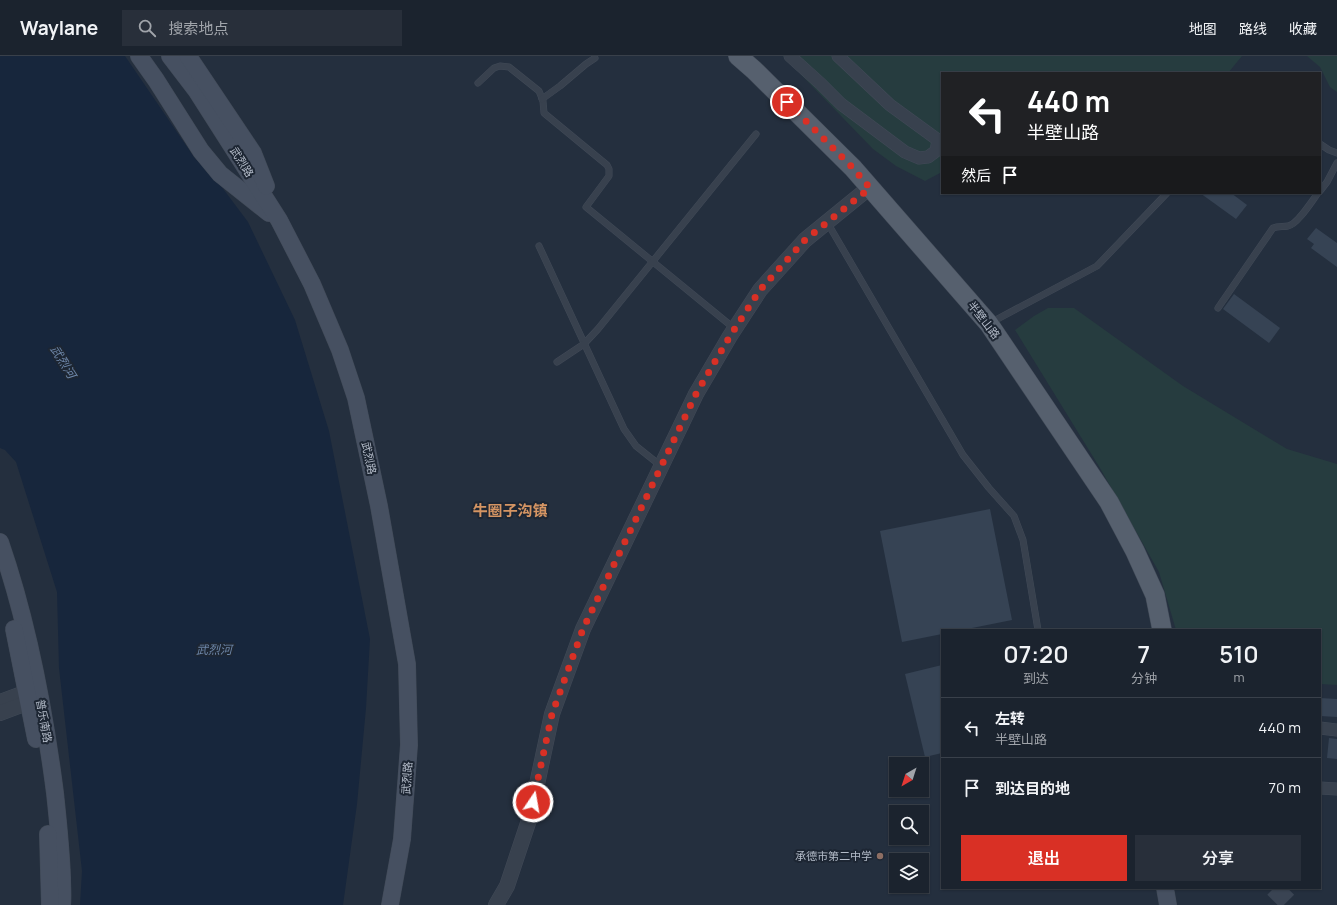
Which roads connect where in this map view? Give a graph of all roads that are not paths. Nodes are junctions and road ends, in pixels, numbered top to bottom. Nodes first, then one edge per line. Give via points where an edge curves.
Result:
1 (139, 56) edge
2 (170, 56) edge
3 (188, 56) edge
4 (738, 56) edge
5 (790, 56) edge
6 (838, 56) edge
7 (595, 58) dead end
8 (478, 83) dead end
9 (542, 99) junction
10 (756, 134) dead end
11 (1321, 145) edge
12 (1337, 153) edge
13 (1337, 163) edge
14 (870, 188) junction
15 (1321, 190) edge
16 (1166, 194) edge
17 (1317, 194) edge
18 (279, 220) junction
19 (827, 222) junction
20 (539, 246) dead end
21 (653, 261) junction
22 (1218, 308) dead end
23 (989, 324) junction
24 (735, 329) junction
25 (584, 344) junction
26 (557, 362) dead end
27 (661, 466) junction
28 (0, 542) edge
29 (0, 581) edge
30 (1038, 629) edge
31 (1162, 629) edge
32 (33, 695) junction
33 (0, 702) edge
34 (0, 713) edge
35 (1321, 728) edge
36 (1337, 730) edge
37 (1321, 788) edge
38 (1337, 789) edge
39 (1165, 889) edge
40 (50, 905) edge
41 (62, 905) edge
42 (390, 905) edge
43 (496, 905) edge
44 (1168, 905) edge

1 - 18 main road via 201,151 220,174
2 - 18 main road, 武烈路 via 196,90
3 - 18 main road via 253,153
4 - 14 main road, 半壁山路 via 847,162
5 - 6 street via 841,104 905,152 919,158 928,157 936,151 938,140 890,105
7 - 9 lane
8 - 9 lane via 494,68 509,67 539,91
9 - 21 lane via 544,113 607,165 609,176 586,206
10 - 21 lane
11 - 12 lane
13 - 15 lane
14 - 19 street
14 - 23 main road, 半壁山路
16 - 23 lane via 1097,266
17 - 22 lane via 1295,223 1273,228
18 - 42 main road, 武烈路 via 312,284 340,350 356,398 379,506 407,664 409,745 402,839
19 - 24 street via 805,240 760,290
19 - 30 lane via 963,455 1014,516 1023,540
20 - 25 lane
21 - 24 lane
21 - 25 lane
23 - 31 main road, 半壁山路 via 1109,502 1155,595
24 - 27 street via 696,394
25 - 26 lane
25 - 27 lane via 624,429 636,446
27 - 43 street via 583,629 552,714 530,817 507,886
28 - 32 main road, 普乐南路 via 24,621
29 - 32 main road, 普乐南路
32 - 33 street
32 - 34 street
32 - 40 main road, 普乐南路 via 48,831
32 - 41 main road, 普乐南路 via 51,760 59,826
35 - 36 street
37 - 38 street
39 - 44 main road

